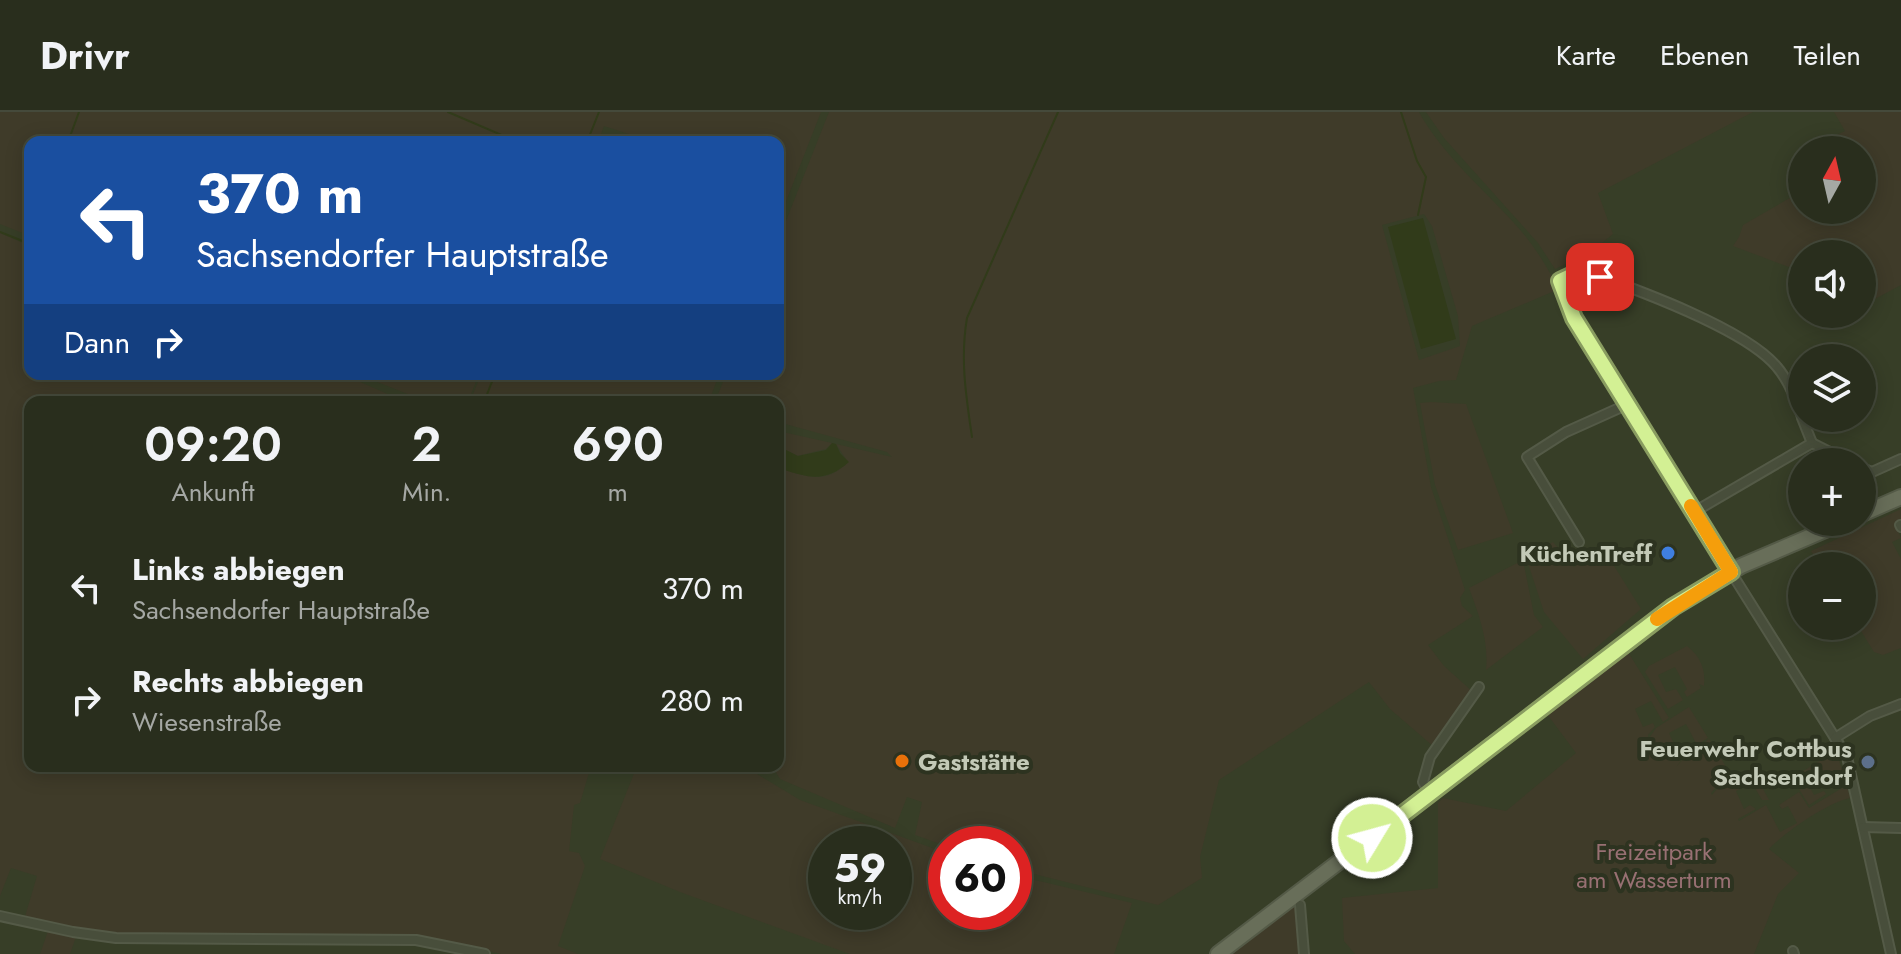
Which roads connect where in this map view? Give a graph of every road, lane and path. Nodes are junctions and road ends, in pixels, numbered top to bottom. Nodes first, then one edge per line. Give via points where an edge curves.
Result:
1 (1788, 384) edge
2 (1626, 405) junction
3 (1808, 432) edge
4 (1812, 443) junction
5 (1822, 448) edge
6 (1901, 459) edge
7 (1876, 470) edge
8 (1901, 497) edge
9 (1876, 508) edge
10 (1694, 512) junction
11 (1812, 536) edge
12 (1579, 542) dead end
13 (1731, 572) junction
14 (1479, 687) dead end
15 (1901, 704) edge
16 (1835, 738) junction
17 (1430, 794) junction
18 (1863, 827) junction
19 (1901, 828) edge
20 (1300, 905) dead end
21 (0, 916) edge
22 (485, 954) edge
23 (1218, 954) edge
24 (1304, 954) edge
25 (1891, 954) edge

1 - 2 street via 1777,366 1743,338 1581,271 1560,281 1574,318
2 - 10 street
2 - 12 street via 1527,457
3 - 4 street
4 - 5 street
4 - 10 street
6 - 7 street
8 - 9 main road
10 - 13 street
11 - 13 main road
13 - 16 street
13 - 17 main road via 1673,607
14 - 17 street via 1427,763 1423,782
15 - 16 street
16 - 18 street via 1847,757
17 - 23 main road
18 - 19 street
18 - 25 street
20 - 24 street
21 - 22 street via 116,938 416,940

